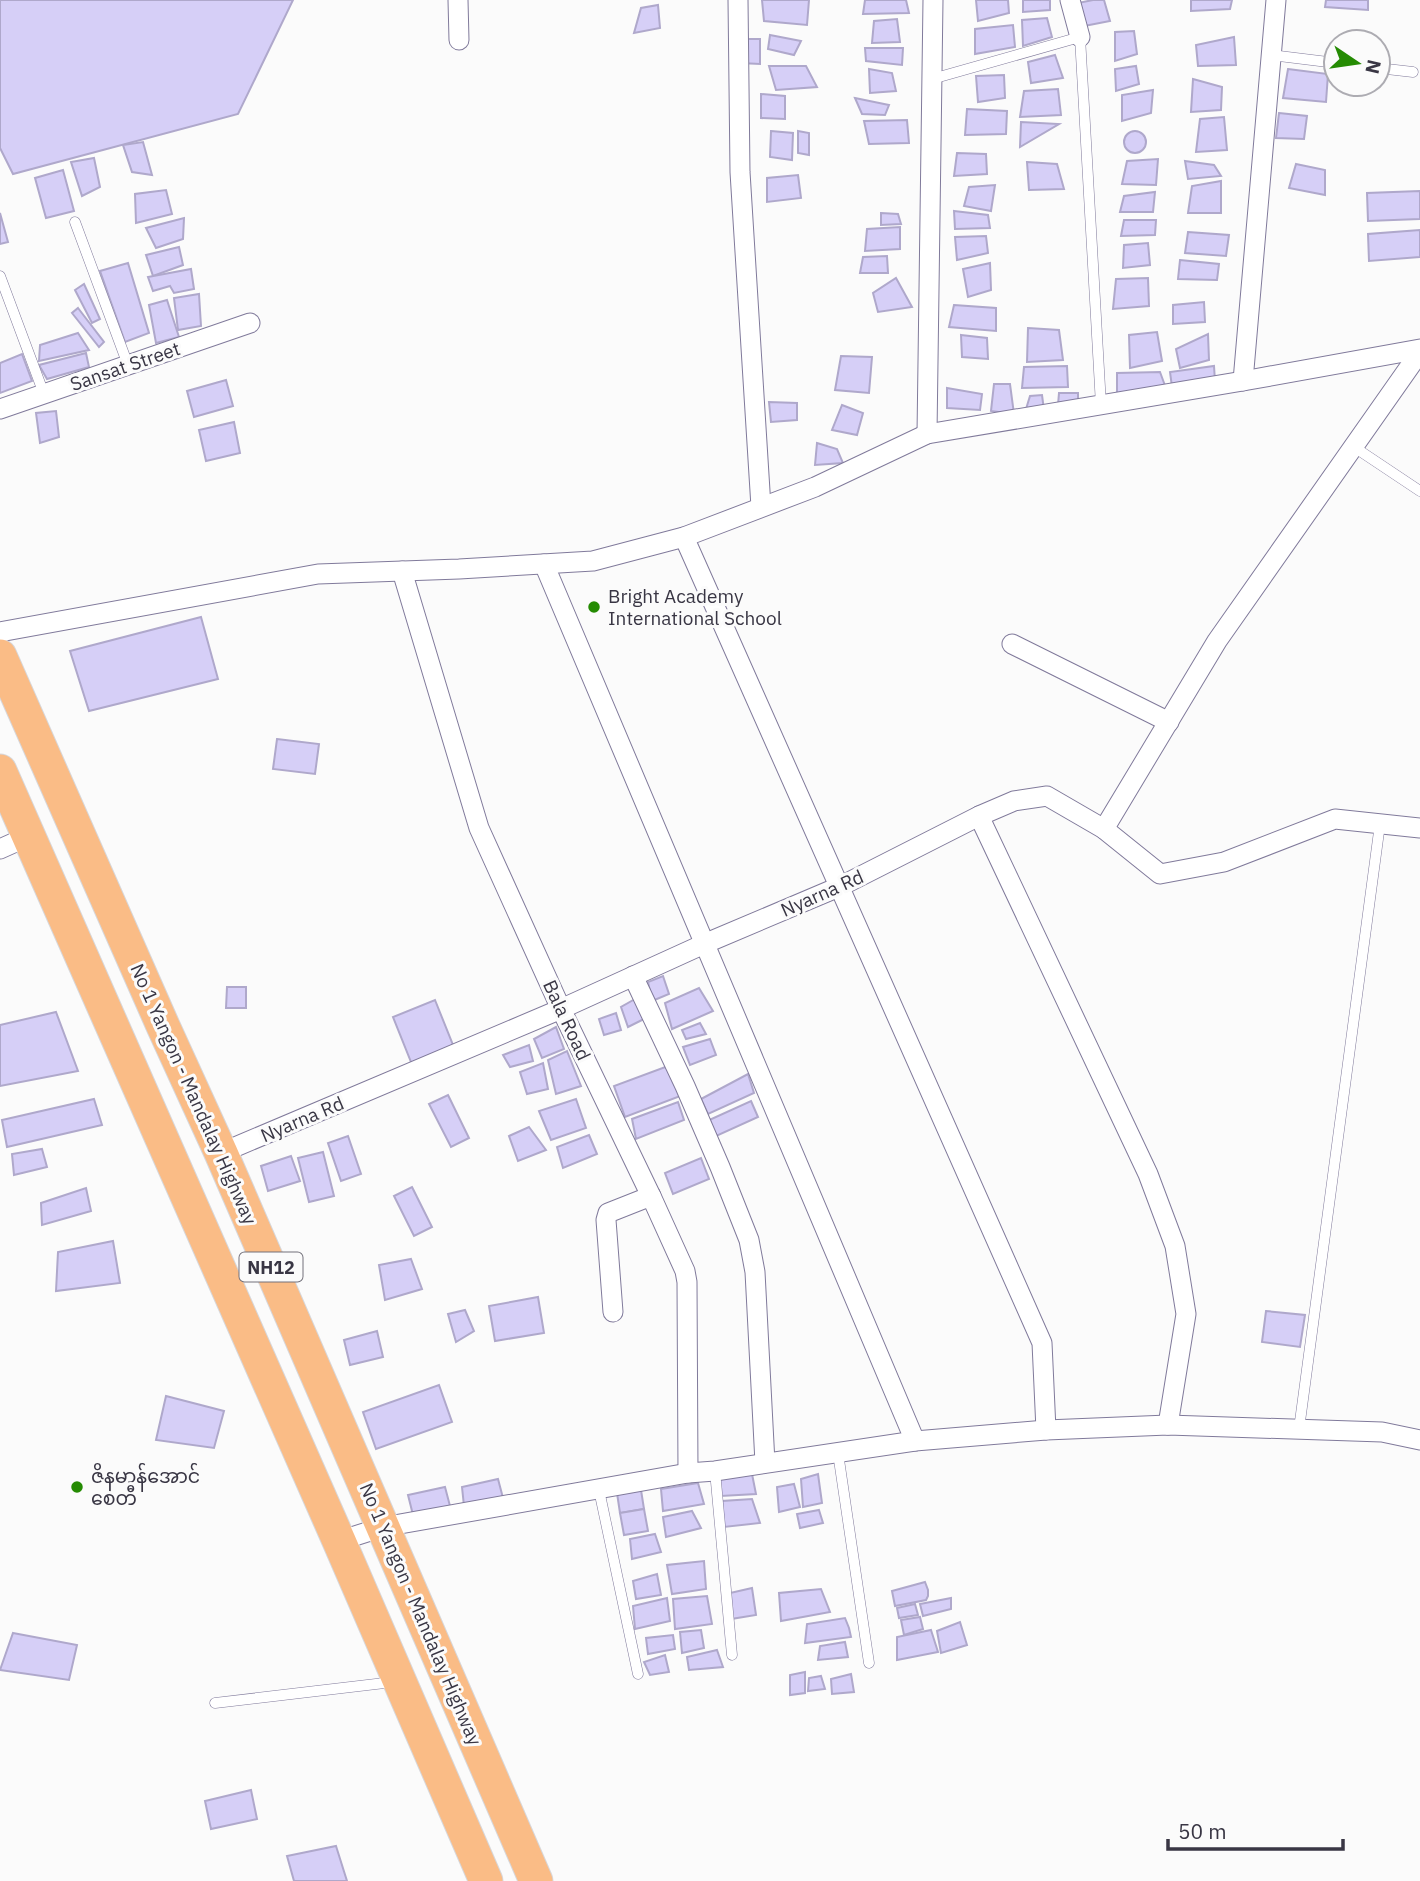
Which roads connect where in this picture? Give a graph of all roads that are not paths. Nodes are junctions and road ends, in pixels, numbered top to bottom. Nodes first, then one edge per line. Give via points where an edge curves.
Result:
1 (458, 0) edge
2 (738, 0) edge
3 (933, 0) edge
4 (1070, 0) edge
5 (1276, 0) edge
6 (1080, 37) junction
7 (459, 40) dead end
8 (1271, 55) junction
9 (1322, 61) edge
10 (1392, 70) edge
11 (1413, 72) dead end
12 (932, 79) junction
13 (75, 222) dead end
14 (0, 276) edge
15 (250, 323) dead end
16 (1420, 350) edge
17 (128, 365) junction
18 (1244, 381) junction
19 (44, 394) junction
20 (1101, 405) junction
21 (0, 409) edge
22 (927, 434) junction
23 (1354, 447) junction
24 (1420, 491) edge
25 (761, 507) junction
26 (684, 537) junction
27 (544, 564) junction
28 (402, 571) junction
29 (0, 632) edge
30 (1012, 644) dead end
31 (0, 656) edge
32 (1169, 722) junction
33 (55, 782) junction
34 (6, 785) edge
35 (979, 816) junction
36 (1381, 824) junction
37 (1420, 828) edge
38 (1104, 829) junction
39 (15, 842) edge
40 (841, 886) junction
41 (704, 944) junction
42 (634, 976) junction
43 (561, 1009) junction
44 (163, 1026) junction
45 (121, 1045) junction
46 (221, 1153) junction
47 (651, 1196) junction
48 (277, 1281) junction
49 (232, 1297) junction
50 (613, 1312) dead end
51 (1168, 1425) junction
52 (1298, 1429) junction
53 (1046, 1430) junction
54 (1420, 1440) edge
55 (915, 1441) junction
56 (838, 1453) junction
57 (765, 1464) junction
58 (715, 1471) junction
59 (688, 1473) junction
60 (599, 1490) junction
61 (383, 1527) junction
62 (339, 1541) junction
63 (732, 1655) dead end
64 (869, 1663) dead end
65 (638, 1674) dead end
66 (400, 1682) junction
67 (215, 1703) dead end
68 (490, 1776) junction
69 (447, 1792) junction
70 (486, 1881) edge
71 (536, 1881) edge

1 - 7 street
2 - 25 street via 740,172
3 - 12 street
4 - 6 street
5 - 8 street
6 - 12 lane
6 - 20 lane
8 - 9 lane
8 - 18 street
10 - 11 lane
12 - 22 street
13 - 17 lane
14 - 19 lane
15 - 17 street, Sansat Street
16 - 18 street
16 - 23 street
17 - 19 street, Sansat Street
18 - 20 street
19 - 21 street, Sansat Street
20 - 22 street
22 - 25 street
23 - 24 lane
23 - 32 street via 1217,641
25 - 26 street
26 - 27 street via 593,561
26 - 40 street
27 - 28 street
27 - 41 street
28 - 29 street via 318,574
28 - 43 street, Bala Road via 479,828
30 - 32 street
31 - 33 highway, No 1 Yangon - Mandalay Highway / NH12
32 - 38 street
33 - 34 highway
33 - 44 highway, No 1 Yangon - Mandalay Highway / NH12
34 - 39 highway, NH12
35 - 38 street, Nyarna Rd via 1014,801 1047,796
35 - 40 street, Nyarna Rd
35 - 51 street via 1148,1174 1175,1246 1185,1314
36 - 37 street, Nyarna Rd
36 - 38 street, Nyarna Rd via 1335,819 1224,862 1160,874
36 - 52 lane
39 - 45 highway, NH12
40 - 41 street, Nyarna Rd
40 - 53 street via 1042,1343
41 - 42 street, Nyarna Rd
41 - 55 street
42 - 43 street, Nyarna Rd
42 - 57 street via 749,1240 755,1272
43 - 46 street, Nyarna Rd
43 - 47 street, Bala Road
44 - 45 highway
44 - 46 highway, No 1 Yangon - Mandalay Highway / NH12
45 - 49 highway, NH12
46 - 48 highway, No 1 Yangon - Mandalay Highway / NH12
47 - 50 street via 608,1213
47 - 59 street, Bala Road via 687,1282
48 - 49 highway
48 - 61 highway, No 1 Yangon - Mandalay Highway / NH12
49 - 62 highway, NH12
51 - 52 street
51 - 53 street
52 - 54 street via 1382,1432
53 - 55 street
55 - 56 street
56 - 57 street
56 - 64 lane
57 - 58 street
58 - 59 street
58 - 63 lane
59 - 60 street
60 - 61 street
60 - 65 lane
61 - 62 street
61 - 68 highway, No 1 Yangon - Mandalay Highway / NH12
62 - 66 highway, NH12
66 - 67 lane
66 - 69 highway, NH12
68 - 69 highway
68 - 71 highway, No 1 Yangon - Mandalay Highway / NH12
69 - 70 highway, NH12

